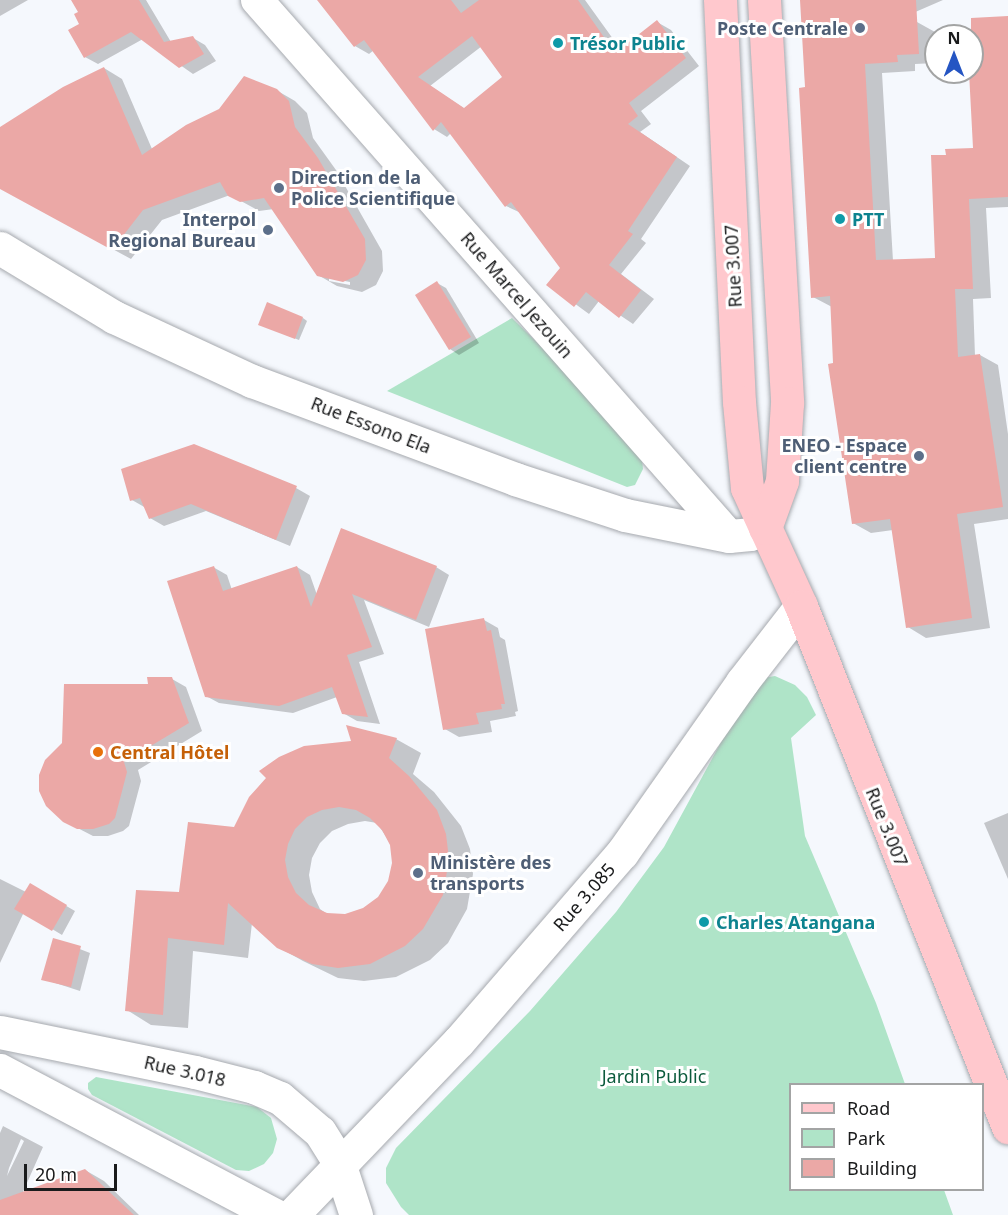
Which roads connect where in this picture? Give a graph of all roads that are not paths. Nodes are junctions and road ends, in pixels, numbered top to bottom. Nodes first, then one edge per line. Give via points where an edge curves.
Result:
1 (257, 0) edge
2 (720, 0) edge
3 (764, 0) edge
4 (0, 248) edge
5 (765, 528) junction
6 (729, 536) junction
7 (801, 606) junction
8 (0, 1032) edge
9 (0, 1070) edge
10 (1008, 1127) edge
11 (339, 1163) junction
12 (275, 1215) edge
13 (292, 1215) edge
14 (356, 1215) edge

1 - 6 street, Rue Marcel Jezouin
2 - 5 main road, Rue 3.007 via 739,402 747,488
3 - 5 main road via 787,403 783,481
4 - 6 street, Rue Essono Ela via 114,317 252,381 625,515
5 - 6 street, Rue Essono Ela
5 - 7 main road, Rue 3.007
7 - 10 main road, Rue 3.007
7 - 11 street, Rue 3.085 via 742,682 622,853 459,1041
8 - 11 street, Rue 3.018 via 254,1087 280,1098 300,1113 320,1132
9 - 12 street
11 - 13 street, Rue 3.085
11 - 14 street, Rue 3.018

